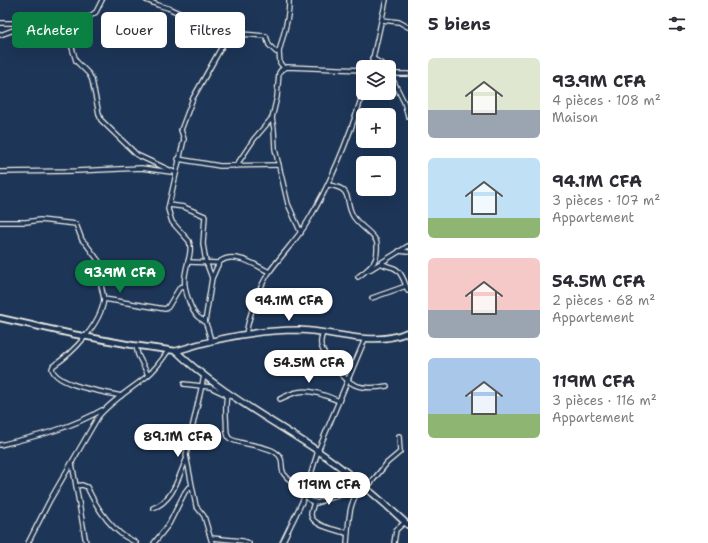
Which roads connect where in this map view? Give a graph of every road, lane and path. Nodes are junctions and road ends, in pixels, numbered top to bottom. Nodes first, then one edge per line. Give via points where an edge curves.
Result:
1 (102, 0) edge
2 (146, 0) edge
3 (289, 0) edge
4 (386, 0) edge
5 (177, 12) edge
6 (93, 14) edge
7 (382, 20) junction
8 (0, 23) edge
9 (12, 23) edge
10 (408, 27) edge
11 (12, 31) edge
12 (245, 34) edge
13 (0, 35) edge
14 (72, 48) edge
15 (221, 48) edge
16 (279, 52) junction
17 (372, 58) joint
18 (375, 60) edge
19 (284, 68) junction
20 (356, 70) edge
21 (396, 73) edge
22 (408, 74) edge
23 (396, 87) edge
24 (361, 100) edge
25 (408, 116) edge
26 (272, 118) junction
27 (178, 159) junction
28 (279, 164) junction
29 (236, 166) junction
30 (0, 172) edge
31 (176, 173) junction
32 (329, 185) junction
33 (169, 205) junction
34 (0, 222) edge
35 (301, 233) junction
36 (408, 246) edge
37 (398, 252) junction
38 (408, 252) edge
39 (188, 262) junction
40 (206, 262) junction
41 (219, 263) junction
42 (381, 263) junction
43 (367, 270) junction
44 (269, 272) junction
45 (358, 277) dead end
46 (212, 278) junction
47 (185, 286) junction
48 (406, 286) junction
49 (408, 291) edge
50 (372, 298) dead end
51 (104, 299) junction
52 (0, 318) edge
53 (205, 322) junction
54 (323, 332) junction
55 (408, 332) edge
56 (246, 334) junction
57 (84, 337) junction
58 (365, 339) junction
59 (210, 340) junction
60 (136, 346) junction
61 (168, 350) junction
62 (176, 351) junction
63 (148, 376) junction
64 (204, 376) junction
65 (348, 379) junction
66 (184, 384) dead end
67 (202, 386) junction
68 (387, 386) dead end
69 (227, 393) junction
70 (121, 396) junction
71 (280, 399) dead end
72 (339, 401) junction
73 (104, 409) junction
74 (400, 436) dead end
75 (0, 445) edge
76 (318, 451) junction
77 (186, 460) junction
78 (72, 463) junction
79 (76, 486) junction
80 (191, 487) junction
81 (307, 489) junction
82 (363, 489) junction
83 (305, 495) junction
84 (314, 502) junction
85 (153, 508) dead end
86 (407, 523) edge
87 (348, 532) junction
88 (211, 538) junction
89 (28, 543) edge
90 (86, 543) edge
91 (136, 543) edge
92 (154, 543) edge
93 (212, 543) edge
94 (249, 543) edge
95 (282, 543) edge
96 (348, 543) edge
97 (394, 543) edge

1 - 6 street
2 - 5 street
3 - 16 street
4 - 7 street
7 - 10 street via 399,22
7 - 17 street
8 - 9 street
11 - 13 street
12 - 16 street via 266,36 269,46
14 - 31 street via 76,61 92,80 101,120 137,155
15 - 27 street via 193,98 181,130 184,139
16 - 19 street via 280,63
17 - 18 street
19 - 20 street
19 - 26 street via 279,73
21 - 22 street
23 - 25 street
24 - 32 street via 345,148
26 - 28 street
26 - 29 street
27 - 29 street via 213,166
27 - 31 street
28 - 29 street
28 - 35 street via 288,204
30 - 31 street via 141,168
31 - 33 street
32 - 35 street
32 - 43 street via 343,190 347,195 352,215 376,240 377,258
33 - 39 street via 172,222 189,241
33 - 40 street via 184,207 205,216 203,244
34 - 51 street via 40,220 76,224 82,240 101,264
35 - 44 street
36 - 37 street
37 - 38 street
37 - 42 street
39 - 40 street
39 - 47 street via 185,268
40 - 41 street
40 - 46 street
41 - 44 street via 236,258 247,260
41 - 46 street
42 - 43 street
42 - 48 street via 399,272
43 - 45 street
44 - 56 street via 259,293
46 - 53 street
47 - 51 street via 180,287 165,309
47 - 53 street via 196,316
48 - 49 street
48 - 50 street
51 - 57 street via 97,320
52 - 57 street
53 - 59 street
54 - 56 main road via 294,330
54 - 58 main road
54 - 65 street via 320,341 328,360
55 - 58 main road via 387,338
56 - 59 main road
57 - 60 street
57 - 70 street via 53,366 53,372 68,383
58 - 65 street
59 - 62 main road
60 - 61 street
60 - 63 street
61 - 62 street
61 - 63 street
62 - 64 main road
63 - 70 street
64 - 67 street
64 - 69 main road
65 - 68 street via 356,385 369,388
65 - 72 street
66 - 67 street
67 - 69 street
67 - 77 street
69 - 76 main road
69 - 81 street via 229,438 274,452 282,460 284,474
70 - 73 street
71 - 72 street via 303,391
72 - 76 street
73 - 75 street via 59,430
73 - 78 street
74 - 82 street via 400,452 387,462
76 - 81 street
76 - 82 main road
77 - 80 street
77 - 85 street via 167,500
78 - 79 street
78 - 89 street
79 - 90 street
79 - 91 street via 87,486 94,502 110,524
80 - 88 street via 196,506 204,516
80 - 92 street via 185,492 169,524
81 - 83 street
82 - 84 street
82 - 86 main road
82 - 87 street via 352,503
83 - 84 street
83 - 95 street
84 - 87 street via 311,515 313,520 325,527
86 - 97 street via 396,530
87 - 96 street
88 - 93 street
88 - 94 street

